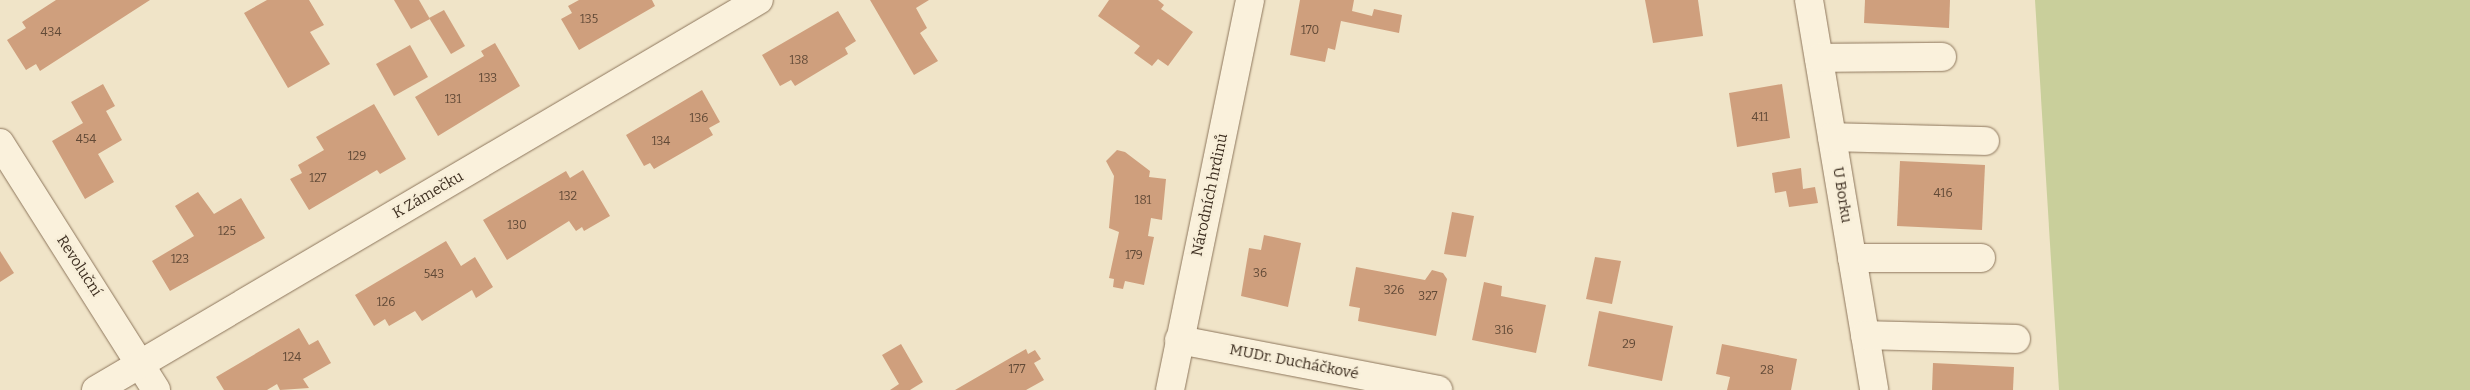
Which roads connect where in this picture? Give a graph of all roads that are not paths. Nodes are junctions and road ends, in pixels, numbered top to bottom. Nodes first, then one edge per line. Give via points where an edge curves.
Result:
1 (759, 0) edge
2 (1250, 0) edge
3 (1809, 0) edge
4 (1942, 57) dead end
5 (1819, 58) junction
6 (1832, 137) junction
7 (1984, 141) dead end
8 (0, 143) edge
9 (1852, 258) junction
10 (1982, 258) dead end
11 (1865, 335) junction
12 (2016, 339) dead end
13 (1179, 340) junction
14 (141, 364) junction
15 (96, 390) edge
16 (156, 390) edge
17 (1170, 390) edge
18 (1438, 390) edge
19 (1874, 390) edge

1 - 14 street, K Zámečku
2 - 13 street, Národních hrdinů
3 - 5 street, U Borku
4 - 5 street
5 - 6 street, U Borku
6 - 7 street
6 - 9 street, U Borku
8 - 14 street, Revoluční
9 - 10 street
9 - 11 street, U Borku
11 - 12 street
11 - 19 street, U Borku
13 - 17 street, Národních hrdinů
13 - 18 street, MUDr. Ducháčkové
14 - 15 street, K Zámečku
14 - 16 street, Revoluční

